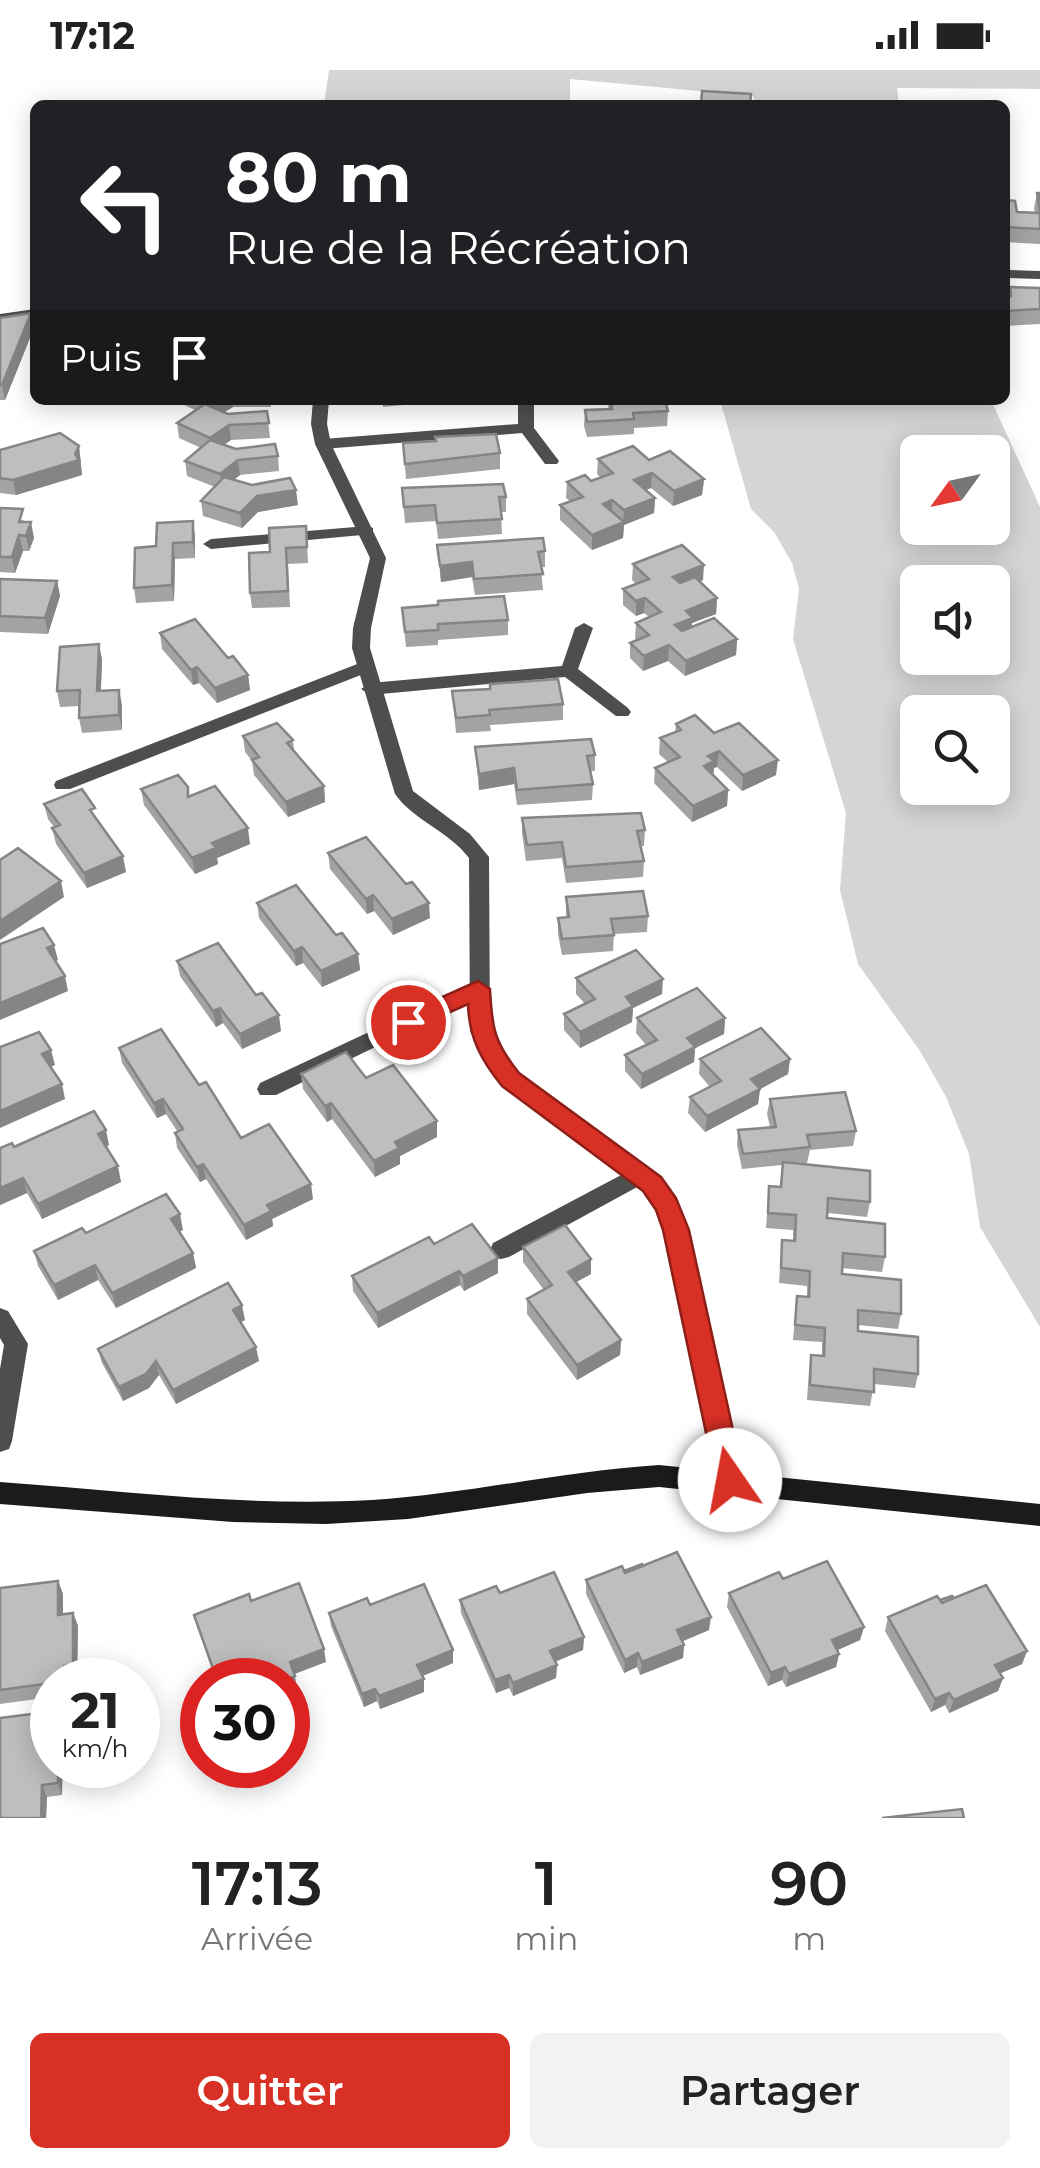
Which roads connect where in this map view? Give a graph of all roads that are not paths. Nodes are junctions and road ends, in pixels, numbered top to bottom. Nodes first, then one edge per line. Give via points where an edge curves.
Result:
1 (1010, 274) edge
2 (1040, 275) edge
3 (30, 314) edge
4 (0, 318) edge
5 (321, 405) edge
6 (526, 405) edge
7 (526, 428) junction
8 (324, 444) junction
9 (551, 460) dead end
10 (367, 532) junction
11 (211, 544) dead end
12 (584, 628) dead end
13 (364, 666) junction
14 (568, 671) junction
15 (370, 689) junction
16 (622, 712) dead end
17 (63, 785) dead end
18 (478, 989) junction
19 (268, 1089) dead end
20 (640, 1176) junction
21 (500, 1250) dead end
22 (0, 1318) edge
23 (0, 1442) edge
24 (730, 1480) junction
25 (0, 1493) edge
26 (1040, 1515) edge

1 - 2 street
3 - 4 street
5 - 8 street
6 - 7 street
7 - 8 street
7 - 9 street
8 - 10 street
10 - 11 street
10 - 13 street via 378,558 362,628
12 - 14 street
13 - 15 street
13 - 17 street
14 - 15 street
14 - 16 street
15 - 18 street via 404,794 415,808 470,841 479,856
18 - 19 street
18 - 20 street via 480,1031 510,1080
20 - 21 street
20 - 24 street via 668,1206 676,1230
22 - 23 street via 16,1344
24 - 25 street via 603,1478 372,1511 288,1512
24 - 26 street

